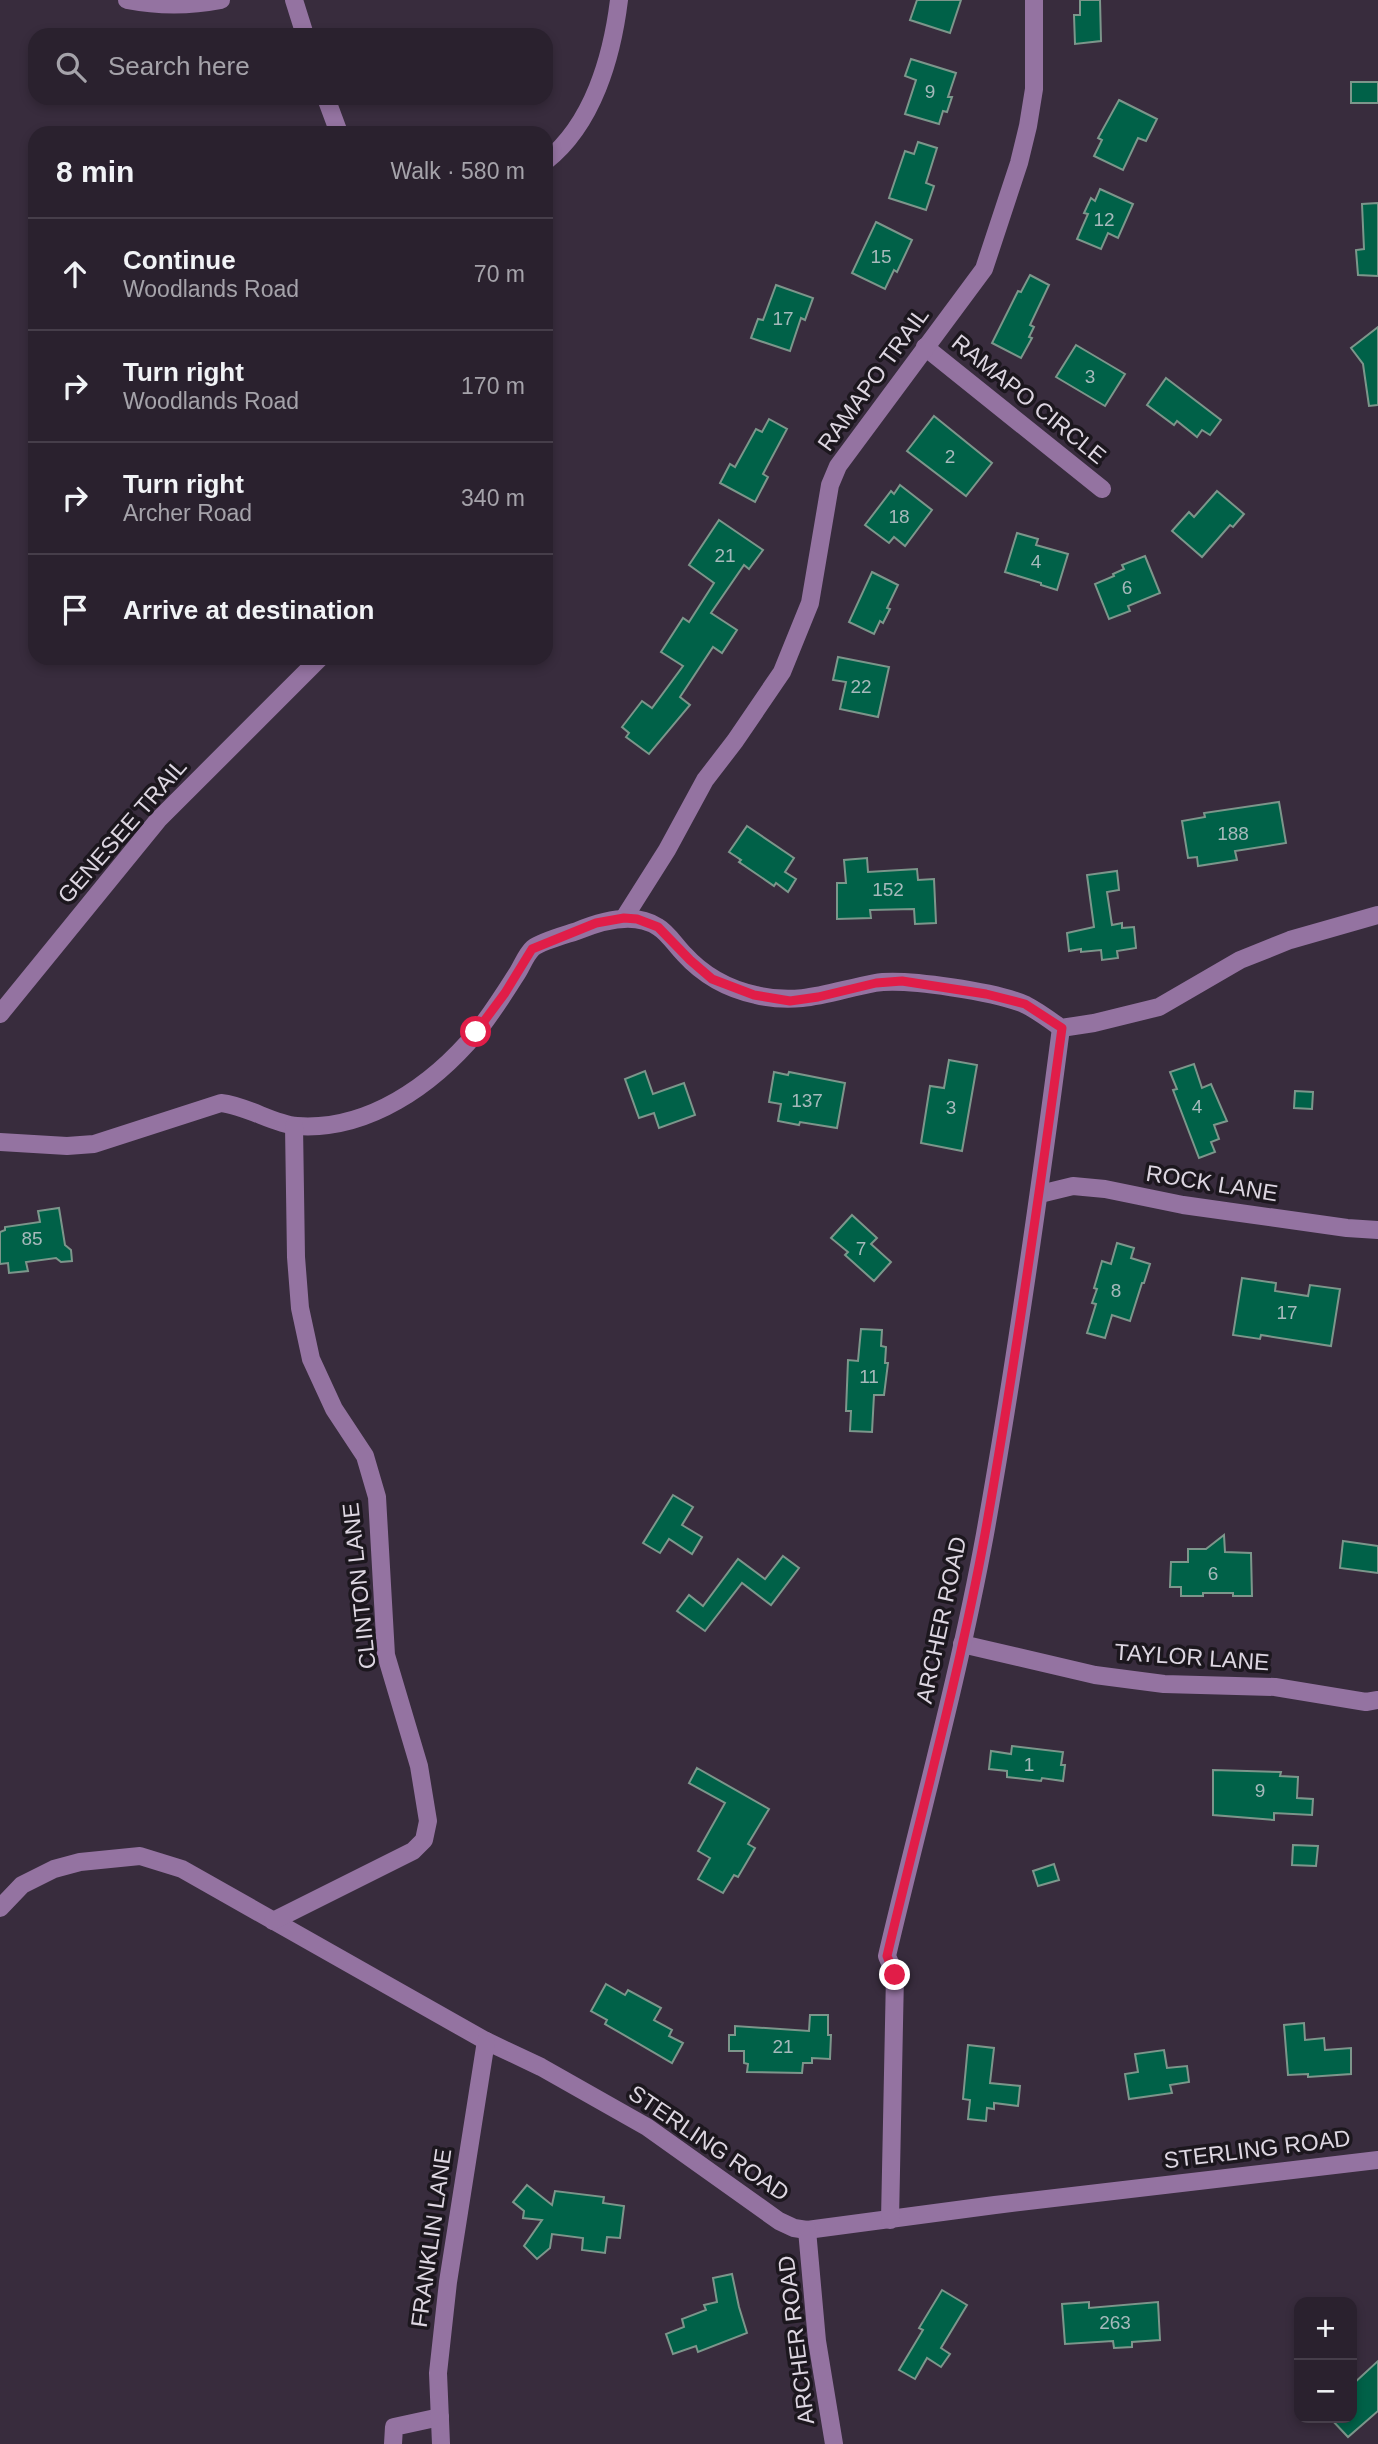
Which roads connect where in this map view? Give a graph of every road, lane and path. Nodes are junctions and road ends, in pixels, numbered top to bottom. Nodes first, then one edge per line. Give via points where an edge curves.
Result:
1 (127, 0) edge
2 (221, 0) edge
3 (294, 0) edge
4 (619, 0) edge
5 (1034, 0) edge
6 (303, 28) edge
7 (329, 105) edge
8 (336, 126) edge
9 (553, 156) edge
10 (925, 347) junction
11 (1102, 489) dead end
12 (313, 665) edge
13 (1378, 915) edge
14 (624, 918) junction
15 (0, 1014) edge
16 (1062, 1028) junction
17 (294, 1126) junction
18 (0, 1142) edge
19 (1040, 1195) junction
20 (1378, 1230) edge
21 (962, 1644) junction
22 (1378, 1700) edge
23 (0, 1908) edge
24 (273, 1921) junction
25 (486, 2041) junction
26 (1378, 2160) edge
27 (890, 2220) junction
28 (807, 2230) junction
29 (440, 2417) junction
30 (393, 2444) edge
31 (441, 2444) edge
32 (834, 2444) edge

1 - 2 street via 190,5
3 - 6 street
4 - 9 street via 593,101
5 - 10 street, RAMAPO TRAIL via 1034,89 1019,163 984,269
7 - 8 street
10 - 11 street, RAMAPO CIRCLE
10 - 14 street, RAMAPO TRAIL via 838,466 830,485 810,603 782,672 705,780
12 - 15 street, GENESEE TRAIL via 158,820
13 - 16 street via 1290,940 1240,960 1159,1007
14 - 16 street via 658,927 712,979 754,995 790,1001 902,981 1025,1004
14 - 17 street via 596,923 532,949 476,1032 441,1069 392,1105 340,1125
16 - 19 street, ARCHER ROAD
17 - 18 street via 222,1103 94,1144
17 - 24 street, CLINTON LANE via 300,1308 311,1359 334,1409 365,1455 377,1497 386,1655 419,1766 428,1821 424,1840 413,1851
19 - 20 street, ROCK LANE via 1073,1186 1105,1189 1183,1205
19 - 21 street, ARCHER ROAD via 985,1535
21 - 22 street, TAYLOR LANE via 1095,1675 1153,1683 1275,1687
21 - 27 street, ARCHER ROAD via 887,1956 895,1975
23 - 24 street, STERLING ROAD via 22,1885 54,1869 140,1856 181,1869
24 - 25 street, STERLING ROAD
25 - 28 street, STERLING ROAD via 647,2127 779,2221
25 - 29 street, FRANKLIN LANE via 448,2282 438,2373
26 - 27 street, STERLING ROAD
27 - 28 street, STERLING ROAD
28 - 32 street, ARCHER ROAD via 817,2341
29 - 30 street via 394,2427
29 - 31 street, FRANKLIN LANE

